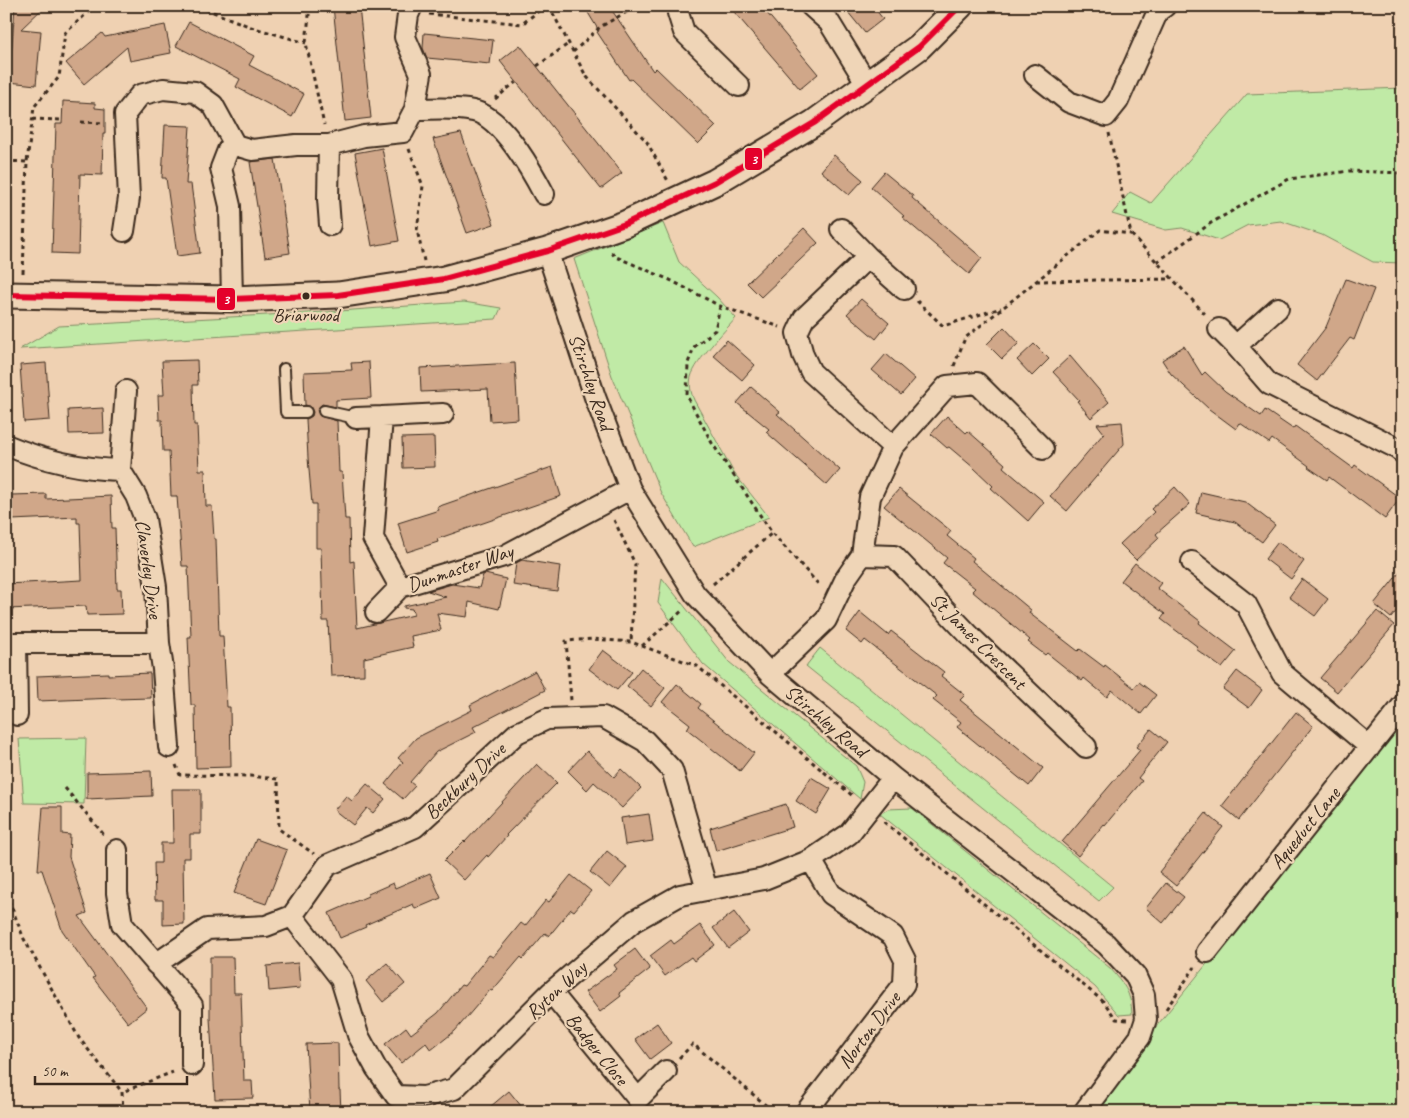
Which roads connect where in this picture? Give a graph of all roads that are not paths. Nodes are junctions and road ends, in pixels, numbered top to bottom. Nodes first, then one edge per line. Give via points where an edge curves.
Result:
1 (679, 6) edge
2 (811, 6) edge
3 (960, 6) edge
4 (1165, 6) edge
5 (410, 9) edge
6 (1035, 75) dead end
7 (867, 84) junction
8 (739, 86) dead end
9 (415, 109) junction
10 (236, 145) junction
11 (329, 145) junction
12 (544, 194) dead end
13 (330, 225) dead end
14 (841, 229) dead end
15 (124, 231) dead end
16 (547, 251) junction
17 (868, 257) junction
18 (904, 289) road end
19 (6, 295) edge
20 (232, 299) junction
21 (1278, 308) dead end
22 (1219, 329) road end
23 (1236, 346) junction
24 (284, 369) dead end
25 (126, 391) dead end
26 (324, 411) dead end
27 (306, 412) dead end
28 (443, 414) dead end
29 (382, 417) junction
30 (356, 418) joint
31 (6, 445) edge
32 (893, 447) junction
33 (1043, 449) dead end
34 (1403, 453) edge
35 (120, 470) junction
36 (630, 489) junction
37 (862, 555) junction
38 (1192, 562) dead end
39 (400, 587) junction
40 (376, 612) dead end
41 (11, 643) edge
42 (159, 644) junction
43 (770, 674) junction
44 (1403, 705) edge
45 (17, 715) dead end
46 (169, 747) road end
47 (1086, 747) dead end
48 (1370, 747) junction
49 (893, 778) junction
50 (118, 850) road end
51 (810, 860) junction
52 (707, 890) junction
53 (292, 916) junction
54 (1207, 952) road end
55 (156, 964) junction
56 (550, 992) junction
57 (192, 1065) road end
58 (666, 1071) road end
59 (392, 1104) edge
60 (806, 1112) edge
61 (1084, 1112) edge

1 - 8 street via 684,32
2 - 7 street via 829,22
3 - 7 street via 919,47
4 - 6 street via 1158,11 1118,101 1106,116 1069,102
5 - 9 street via 406,37 421,74
7 - 16 street via 814,123 715,182 625,224
9 - 11 street via 403,132 364,136
9 - 12 street via 475,111 496,124 527,162
10 - 11 street via 252,150
10 - 15 street via 212,105 194,92 163,89 140,95 125,114 129,198
10 - 20 street via 228,150 221,168 230,206
11 - 13 street
14 - 17 street
16 - 20 street via 444,279 338,295
16 - 36 street, Stirchley Road via 595,397
17 - 18 street
17 - 32 street via 804,318 797,333 810,372
19 - 20 street
21 - 23 street
22 - 23 street
23 - 34 street via 1269,384
24 - 27 lane via 286,412
25 - 35 street
26 - 30 lane
28 - 29 street
29 - 30 street
29 - 39 street via 373,538
31 - 35 street via 50,460
32 - 33 street via 947,386 977,383
32 - 37 street via 870,497
35 - 42 street, Claverley Drive via 145,519 156,587
36 - 39 street, Dunmaster Way via 504,556
36 - 43 street, Stirchley Road via 695,594
37 - 43 street via 846,578 826,620
37 - 47 street, St James Crescent via 894,556 972,638
38 - 48 street via 1246,604 1282,673
39 - 40 street, Dunmaster Way
41 - 42 street, Claverley Drive
41 - 45 street, Claverley Drive
42 - 46 street, Claverley Drive via 164,669
43 - 49 street, Stirchley Road
44 - 48 street, Aqueduct Lane
48 - 54 street, Aqueduct Lane
49 - 51 street, Ryton Way via 849,834
49 - 61 street, Stirchley Road via 1106,944 1135,975 1144,995 1146,1019 1140,1037
50 - 55 street via 117,893 122,924
51 - 52 street, Ryton Way via 764,879
51 - 60 street, Norton Drive via 831,894 893,936 905,960 904,984
52 - 53 street, Beckbury Drive via 672,770 644,741 603,717 547,719 517,733 415,827 328,865
52 - 56 street, Ryton Way via 680,895 634,920
53 - 55 street via 266,926 207,929
53 - 59 street, Ryton Way via 342,979 358,1035
55 - 57 street via 192,1005
56 - 58 street, Badger Close via 638,1099
56 - 59 street, Ryton Way via 454,1089

